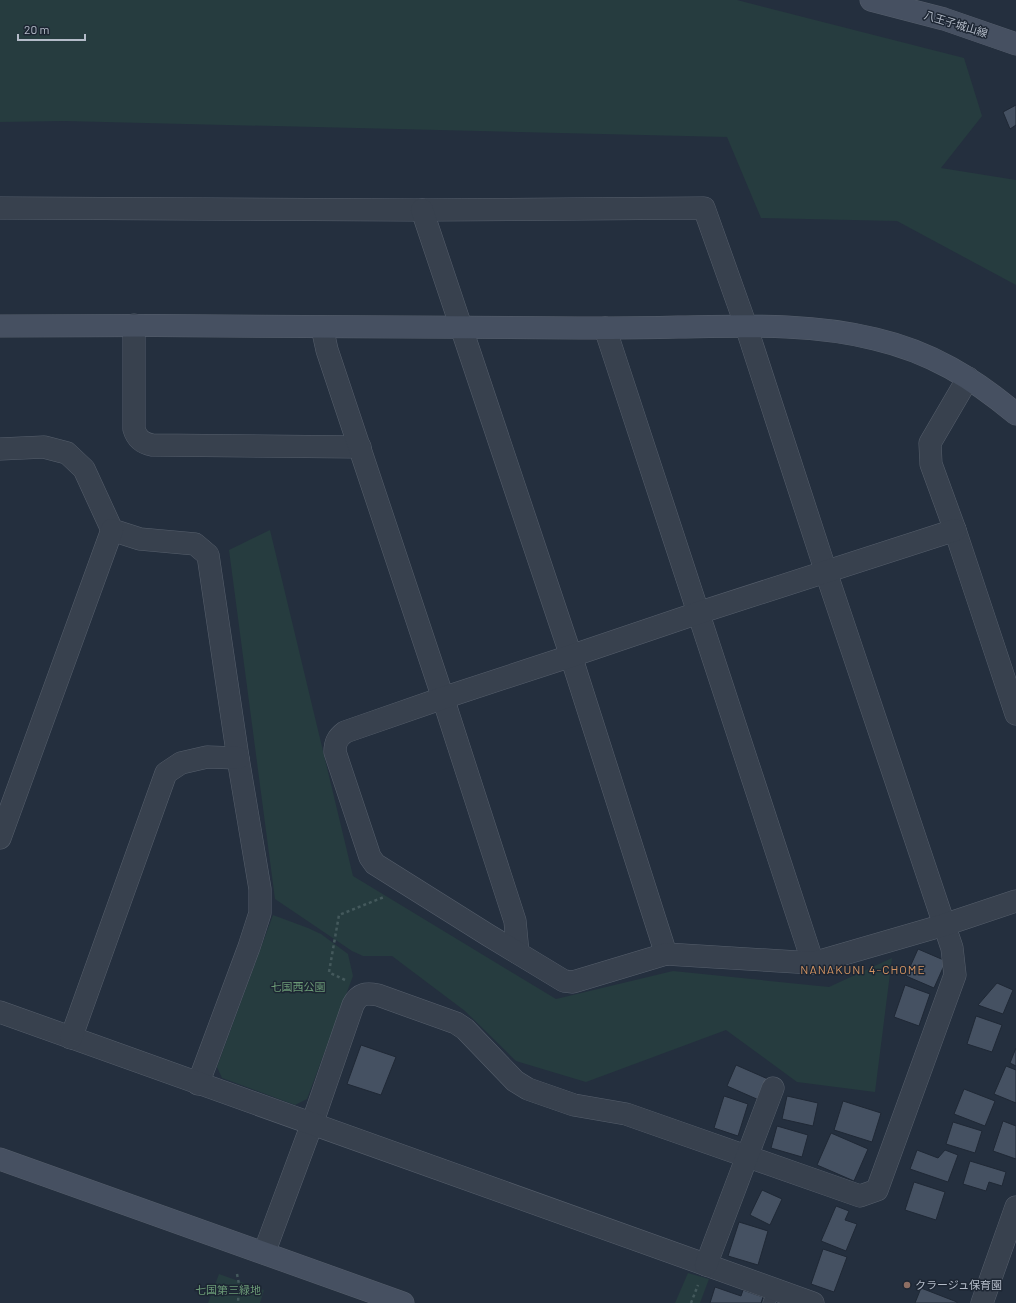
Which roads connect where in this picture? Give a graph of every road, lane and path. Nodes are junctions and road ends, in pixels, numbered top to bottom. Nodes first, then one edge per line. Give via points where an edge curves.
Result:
1 (871, 0) edge
2 (1016, 44) edge
3 (0, 208) edge
4 (422, 210) junction
5 (134, 325) junction
6 (0, 326) edge
7 (746, 326) junction
8 (322, 327) junction
9 (462, 327) junction
10 (605, 328) junction
11 (968, 378) junction
12 (1016, 414) edge
13 (360, 447) junction
14 (0, 449) edge
15 (112, 530) junction
16 (955, 530) junction
17 (826, 572) junction
18 (698, 613) junction
19 (571, 656) junction
20 (443, 698) junction
21 (1016, 714) edge
22 (238, 758) junction
23 (0, 838) edge
24 (386, 896) dead end
25 (1016, 901) edge
26 (944, 925) junction
27 (518, 953) junction
28 (666, 954) junction
29 (813, 963) junction
30 (360, 996) junction
31 (0, 1012) edge
32 (71, 1038) junction
33 (198, 1084) junction
34 (773, 1088) dead end
35 (312, 1124) junction
36 (747, 1157) junction
37 (0, 1159) edge
38 (1016, 1207) edge
39 (264, 1253) junction
40 (706, 1266) junction
41 (237, 1274) dead end
42 (772, 1296) edge
43 (238, 1303) edge
44 (403, 1303) edge
45 (813, 1303) edge
46 (982, 1303) edge

1 - 2 street, 八王子城山線 via 944,19
3 - 4 street
4 - 7 street via 704,208
4 - 9 street
5 - 6 street
5 - 8 street
5 - 13 street via 134,429 137,438 144,443 152,446
7 - 10 street
7 - 11 street via 810,328 874,339 907,347
7 - 17 street
8 - 9 street
8 - 13 street via 327,350
9 - 10 street
9 - 19 street
10 - 18 street
11 - 12 street
11 - 16 street via 930,443 931,464
13 - 20 street
14 - 15 street via 44,447 67,453 84,469
15 - 22 street via 140,538 195,544 208,555
15 - 23 street
16 - 17 street
16 - 21 street
17 - 18 street
17 - 26 street
18 - 19 street
18 - 29 street
19 - 20 street
19 - 28 street
20 - 27 street via 515,922
20 - 27 street via 345,732 335,744 335,752 370,857 375,864
22 - 32 street via 207,757 181,763 166,774
22 - 33 street via 260,889 260,913
24 - 30 path via 339,915 329,972 354,983
25 - 26 street
26 - 29 street
26 - 36 street via 952,948 955,975 878,1190 860,1196
27 - 28 street via 564,981 573,982
28 - 29 street
30 - 35 street via 353,1005
30 - 36 street via 369,993 378,995 456,1023 465,1029 514,1081 528,1089 574,1105 626,1114
31 - 32 street
32 - 33 street
33 - 35 street
34 - 36 street
35 - 39 street
35 - 40 street
36 - 40 street
37 - 39 street
38 - 46 street
39 - 44 street
40 - 42 street
41 - 43 path
42 - 45 street

